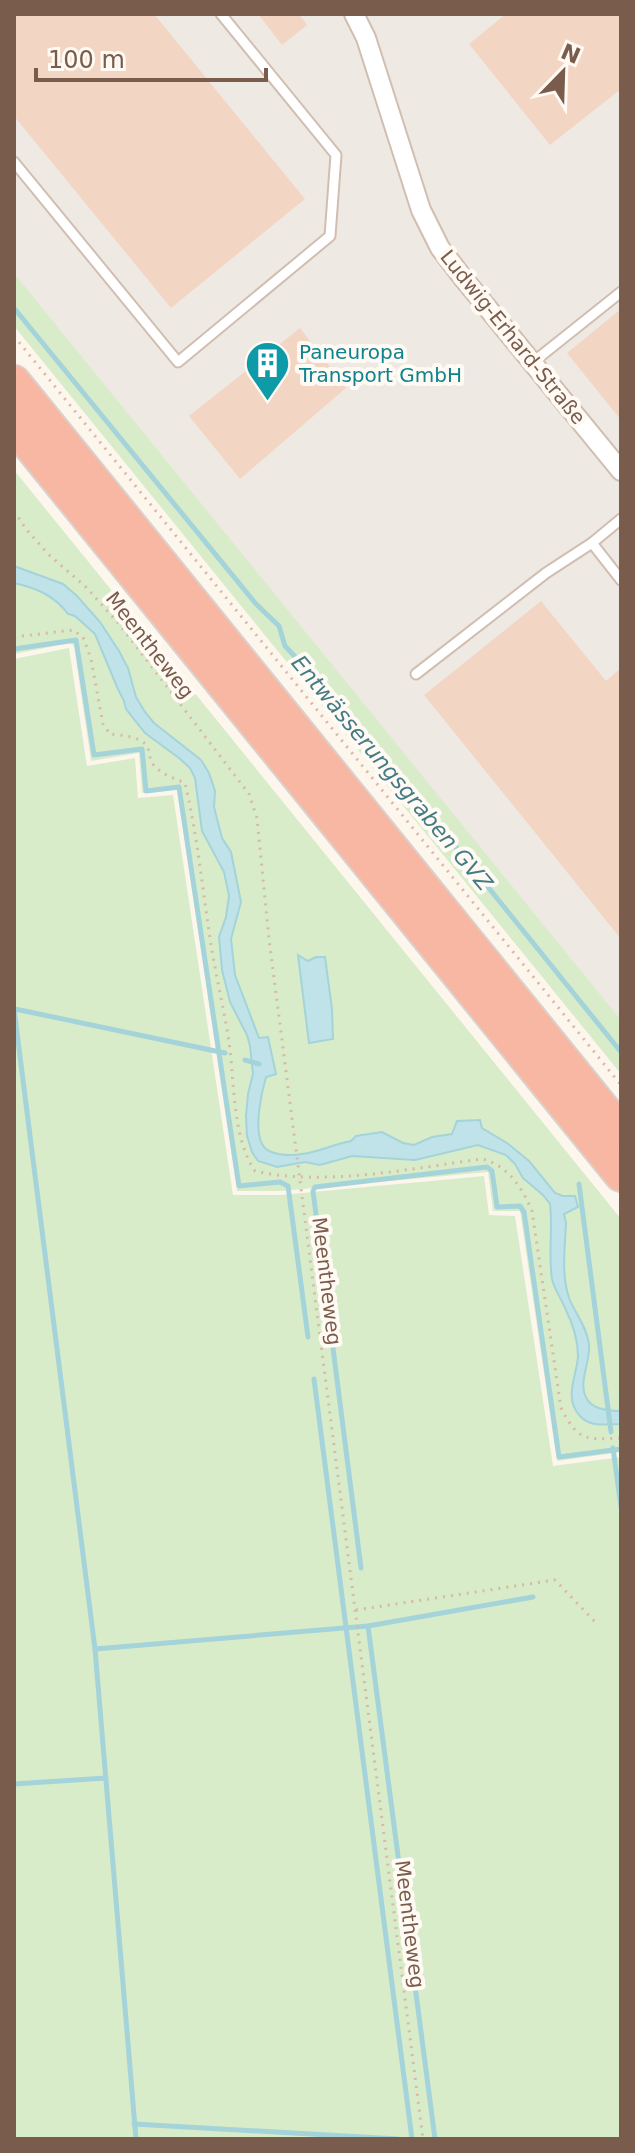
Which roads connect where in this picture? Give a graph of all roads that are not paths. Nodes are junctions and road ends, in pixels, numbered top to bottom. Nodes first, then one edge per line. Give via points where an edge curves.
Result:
1 (221, 14) edge
2 (354, 14) edge
3 (14, 162) edge
4 (621, 292) edge
5 (532, 363) junction
6 (14, 382) edge
7 (14, 426) edge
8 (621, 471) edge
9 (621, 519) edge
10 (592, 543) junction
11 (621, 580) edge
12 (416, 674) dead end
13 (621, 1131) edge
14 (621, 1175) edge

1 - 3 lane via 336,155 330,236 178,362
2 - 5 street, Ludwig-Erhard-Straße via 421,210 448,258
4 - 5 lane
5 - 8 street, Ludwig-Erhard-Straße
6 - 13 highway
7 - 14 highway
9 - 10 lane
10 - 11 lane
10 - 12 lane

